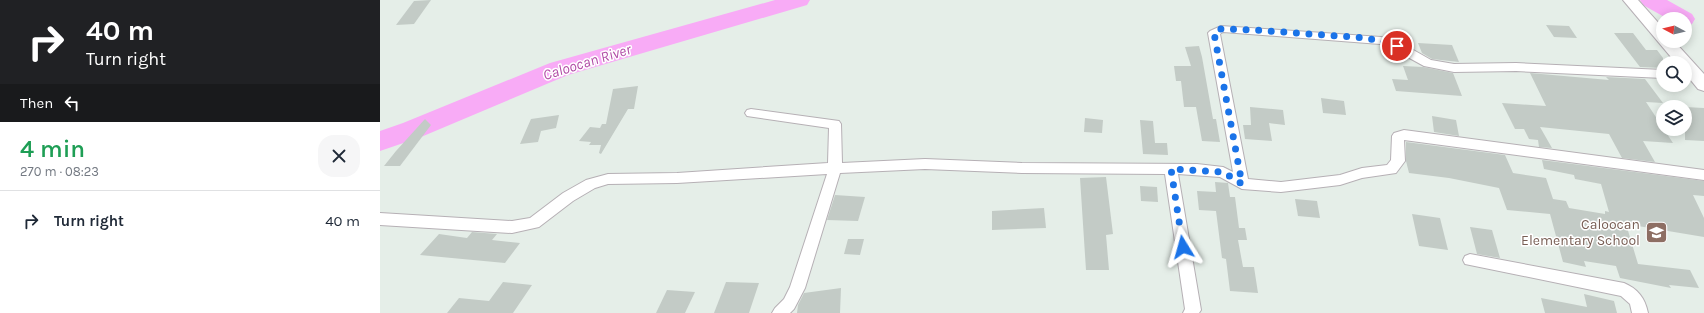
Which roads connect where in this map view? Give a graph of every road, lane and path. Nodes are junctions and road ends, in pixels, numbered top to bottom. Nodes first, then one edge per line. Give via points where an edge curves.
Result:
1 (1633, 4) edge
2 (1656, 30) edge
3 (1671, 48) edge
4 (1678, 56) edge
5 (1656, 74) edge
6 (751, 113) dead end
7 (835, 168) junction
8 (1171, 169) junction
9 (1704, 175) edge
10 (1242, 184) junction
11 (380, 219) edge
12 (1470, 260) dead end
13 (780, 313) edge
14 (1191, 313) edge
15 (1640, 313) edge

1 - 2 main road
3 - 4 main road
5 - 10 street via 1516,67 1454,68 1428,63 1397,46 1381,41 1221,29 1214,33
6 - 7 street via 835,124
7 - 8 street via 925,164 1022,168
7 - 11 street via 677,178 608,179 590,184 568,197 534,223 512,227
7 - 13 street via 797,288 789,304
8 - 10 street via 1223,172
8 - 14 street
9 - 10 street via 1404,135 1398,136 1398,161 1391,169 1362,173 1327,183 1281,186
12 - 15 street via 1624,290 1638,301

